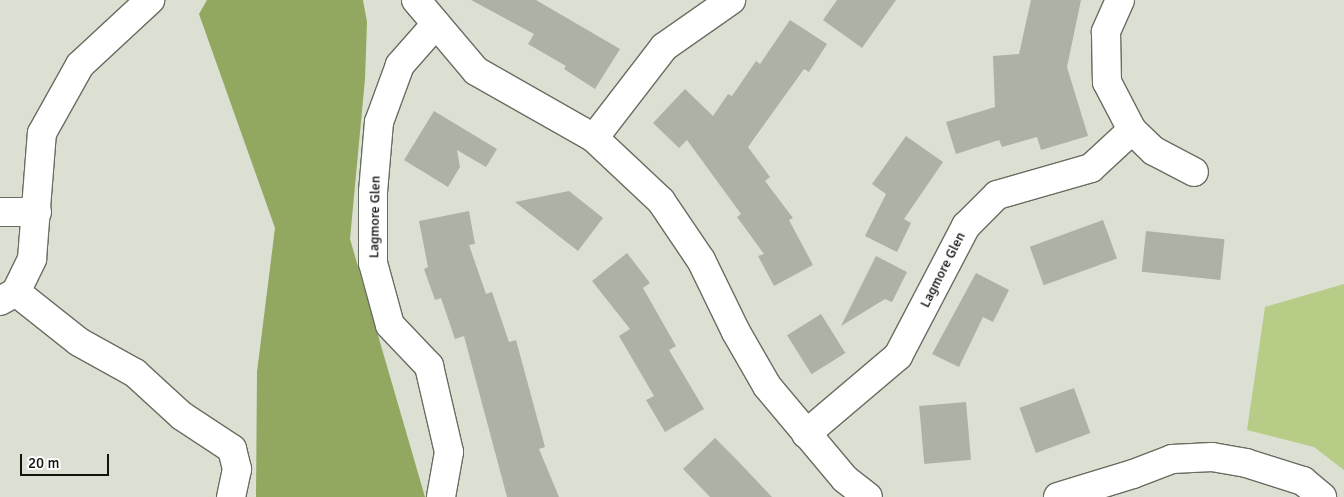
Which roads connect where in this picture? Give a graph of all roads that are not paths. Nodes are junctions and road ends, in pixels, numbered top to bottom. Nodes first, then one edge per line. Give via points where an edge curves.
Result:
1 (150, 0) edge
2 (416, 0) edge
3 (731, 0) edge
4 (1120, 0) edge
5 (436, 24) junction
6 (1132, 130) junction
7 (594, 138) junction
8 (1194, 172) dead end
9 (0, 212) edge
10 (37, 212) junction
11 (8, 296) edge
12 (806, 434) junction
13 (1136, 486) edge
14 (231, 497) edge
15 (441, 497) edge
16 (868, 497) edge
17 (1058, 497) edge
18 (1322, 497) edge

1 - 10 street via 80,65 42,133
2 - 5 street
3 - 7 street via 664,46
4 - 6 street via 1106,32 1107,82
5 - 7 street via 476,71
5 - 15 street, Lagmore Glen via 400,65 379,122 373,263 390,325 429,366 449,452
6 - 8 street via 1154,151
6 - 12 street, Lagmore Glen via 1091,168 998,195 966,226 898,356
7 - 12 street via 661,201 701,260 767,386
9 - 10 street
10 - 11 street via 32,259
11 - 14 street via 79,342 135,373 182,416 232,449 237,469
12 - 16 street via 845,479
13 - 17 street
13 - 18 street via 1172,459 1212,457 1246,463 1303,482

